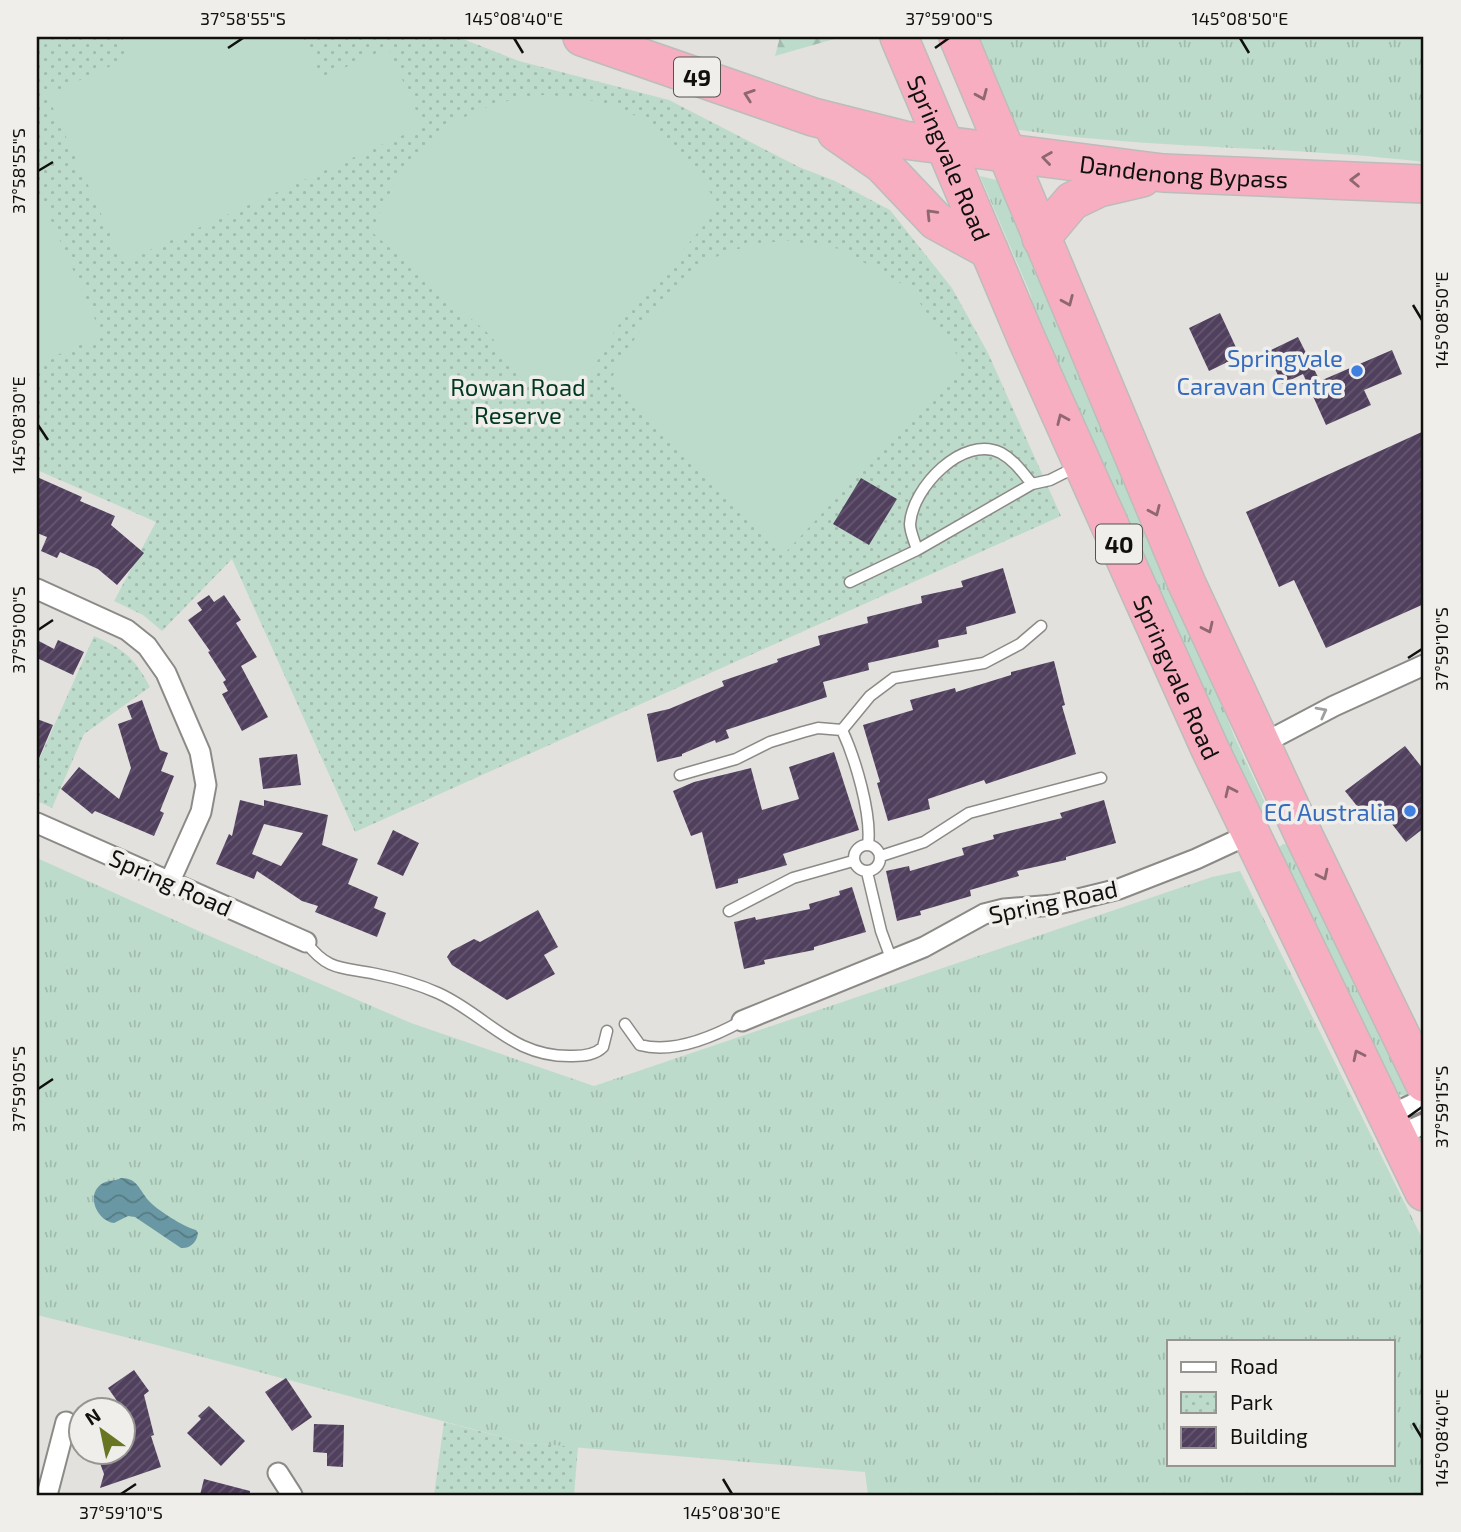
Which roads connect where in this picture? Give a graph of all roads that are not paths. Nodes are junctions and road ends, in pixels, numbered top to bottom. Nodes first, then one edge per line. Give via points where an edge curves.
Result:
1 (582, 37) edge
2 (899, 37) edge
3 (958, 37) edge
4 (813, 117) junction
5 (944, 144) junction
6 (1006, 152) junction
7 (1163, 173) junction
8 (1424, 184) edge
9 (1041, 239) junction
10 (989, 250) junction
11 (1082, 464) junction
12 (1032, 484) junction
13 (918, 550) junction
14 (850, 582) dead end
15 (37, 589) edge
16 (1041, 626) dead end
17 (1424, 665) edge
18 (842, 730) junction
19 (1262, 744) junction
20 (680, 775) dead end
21 (1101, 778) dead end
22 (1294, 813) junction
23 (37, 823) edge
24 (1250, 834) junction
25 (868, 845) junction
26 (881, 856) junction
27 (853, 861) junction
28 (867, 872) junction
29 (170, 881) junction
30 (729, 911) dead end
31 (306, 942) joint
32 (891, 961) junction
33 (742, 1021) joint
34 (625, 1024) dead end
35 (607, 1031) dead end
36 (1424, 1083) edge
37 (1424, 1099) edge
38 (1403, 1125) edge
39 (1424, 1192) edge
40 (66, 1422) dead end
41 (278, 1473) dead end
42 (47, 1495) edge
43 (292, 1495) edge

4 -> 1 highway, 49
2 - 5 highway, Springvale Road / 40
3 -> 6 highway, Springvale Road / 40
4 - 5 highway, 49 via 904,140
10 -> 4 highway via 936,221 870,154
5 - 6 highway, Dandenong Bypass / 49
5 - 10 highway, Springvale Road / 40
7 -> 6 highway, Dandenong Bypass / 49
6 - 9 highway, Springvale Road / 40
8 -> 7 highway, Dandenong Bypass / 49
7 - 9 highway via 1084,193
9 -> 19 highway, Springvale Road / 40 via 1147,492
11 -> 10 highway, Springvale Road / 40
11 - 12 lane
24 -> 11 highway, Springvale Road / 40
12 - 13 lane
12 - 13 lane via 1000,453 975,449 953,459 916,499 910,526
13 - 14 lane
15 - 29 street via 127,630 147,646 166,673 200,752 206,785 201,812
16 - 18 lane via 1020,644 984,663 897,676 870,696
19 -> 17 street
18 - 20 lane via 803,732
18 - 25 lane via 868,821
19 - 22 highway, Springvale Road / 40
21 - 26 lane via 969,813 924,842
22 - 24 highway
22 -> 36 highway, Springvale Road / 40
23 - 29 street, Spring Road
24 - 32 street, Spring Road via 1109,892 985,914
38 -> 24 highway, Springvale Road / 40
25 - 26 lane via 876,847
25 - 27 lane via 855,853
26 - 28 lane
27 - 28 lane via 858,870
27 - 30 lane via 793,878
28 - 32 lane
29 - 31 street, Spring Road
31 - 35 lane via 319,958 341,968 438,993 500,1034 539,1052 591,1054 603,1047
32 - 33 street, Spring Road
33 - 34 lane via 663,1048 640,1045
37 - 38 street
38 - 39 highway, Springvale Road / 40
40 - 42 street
41 - 43 street

